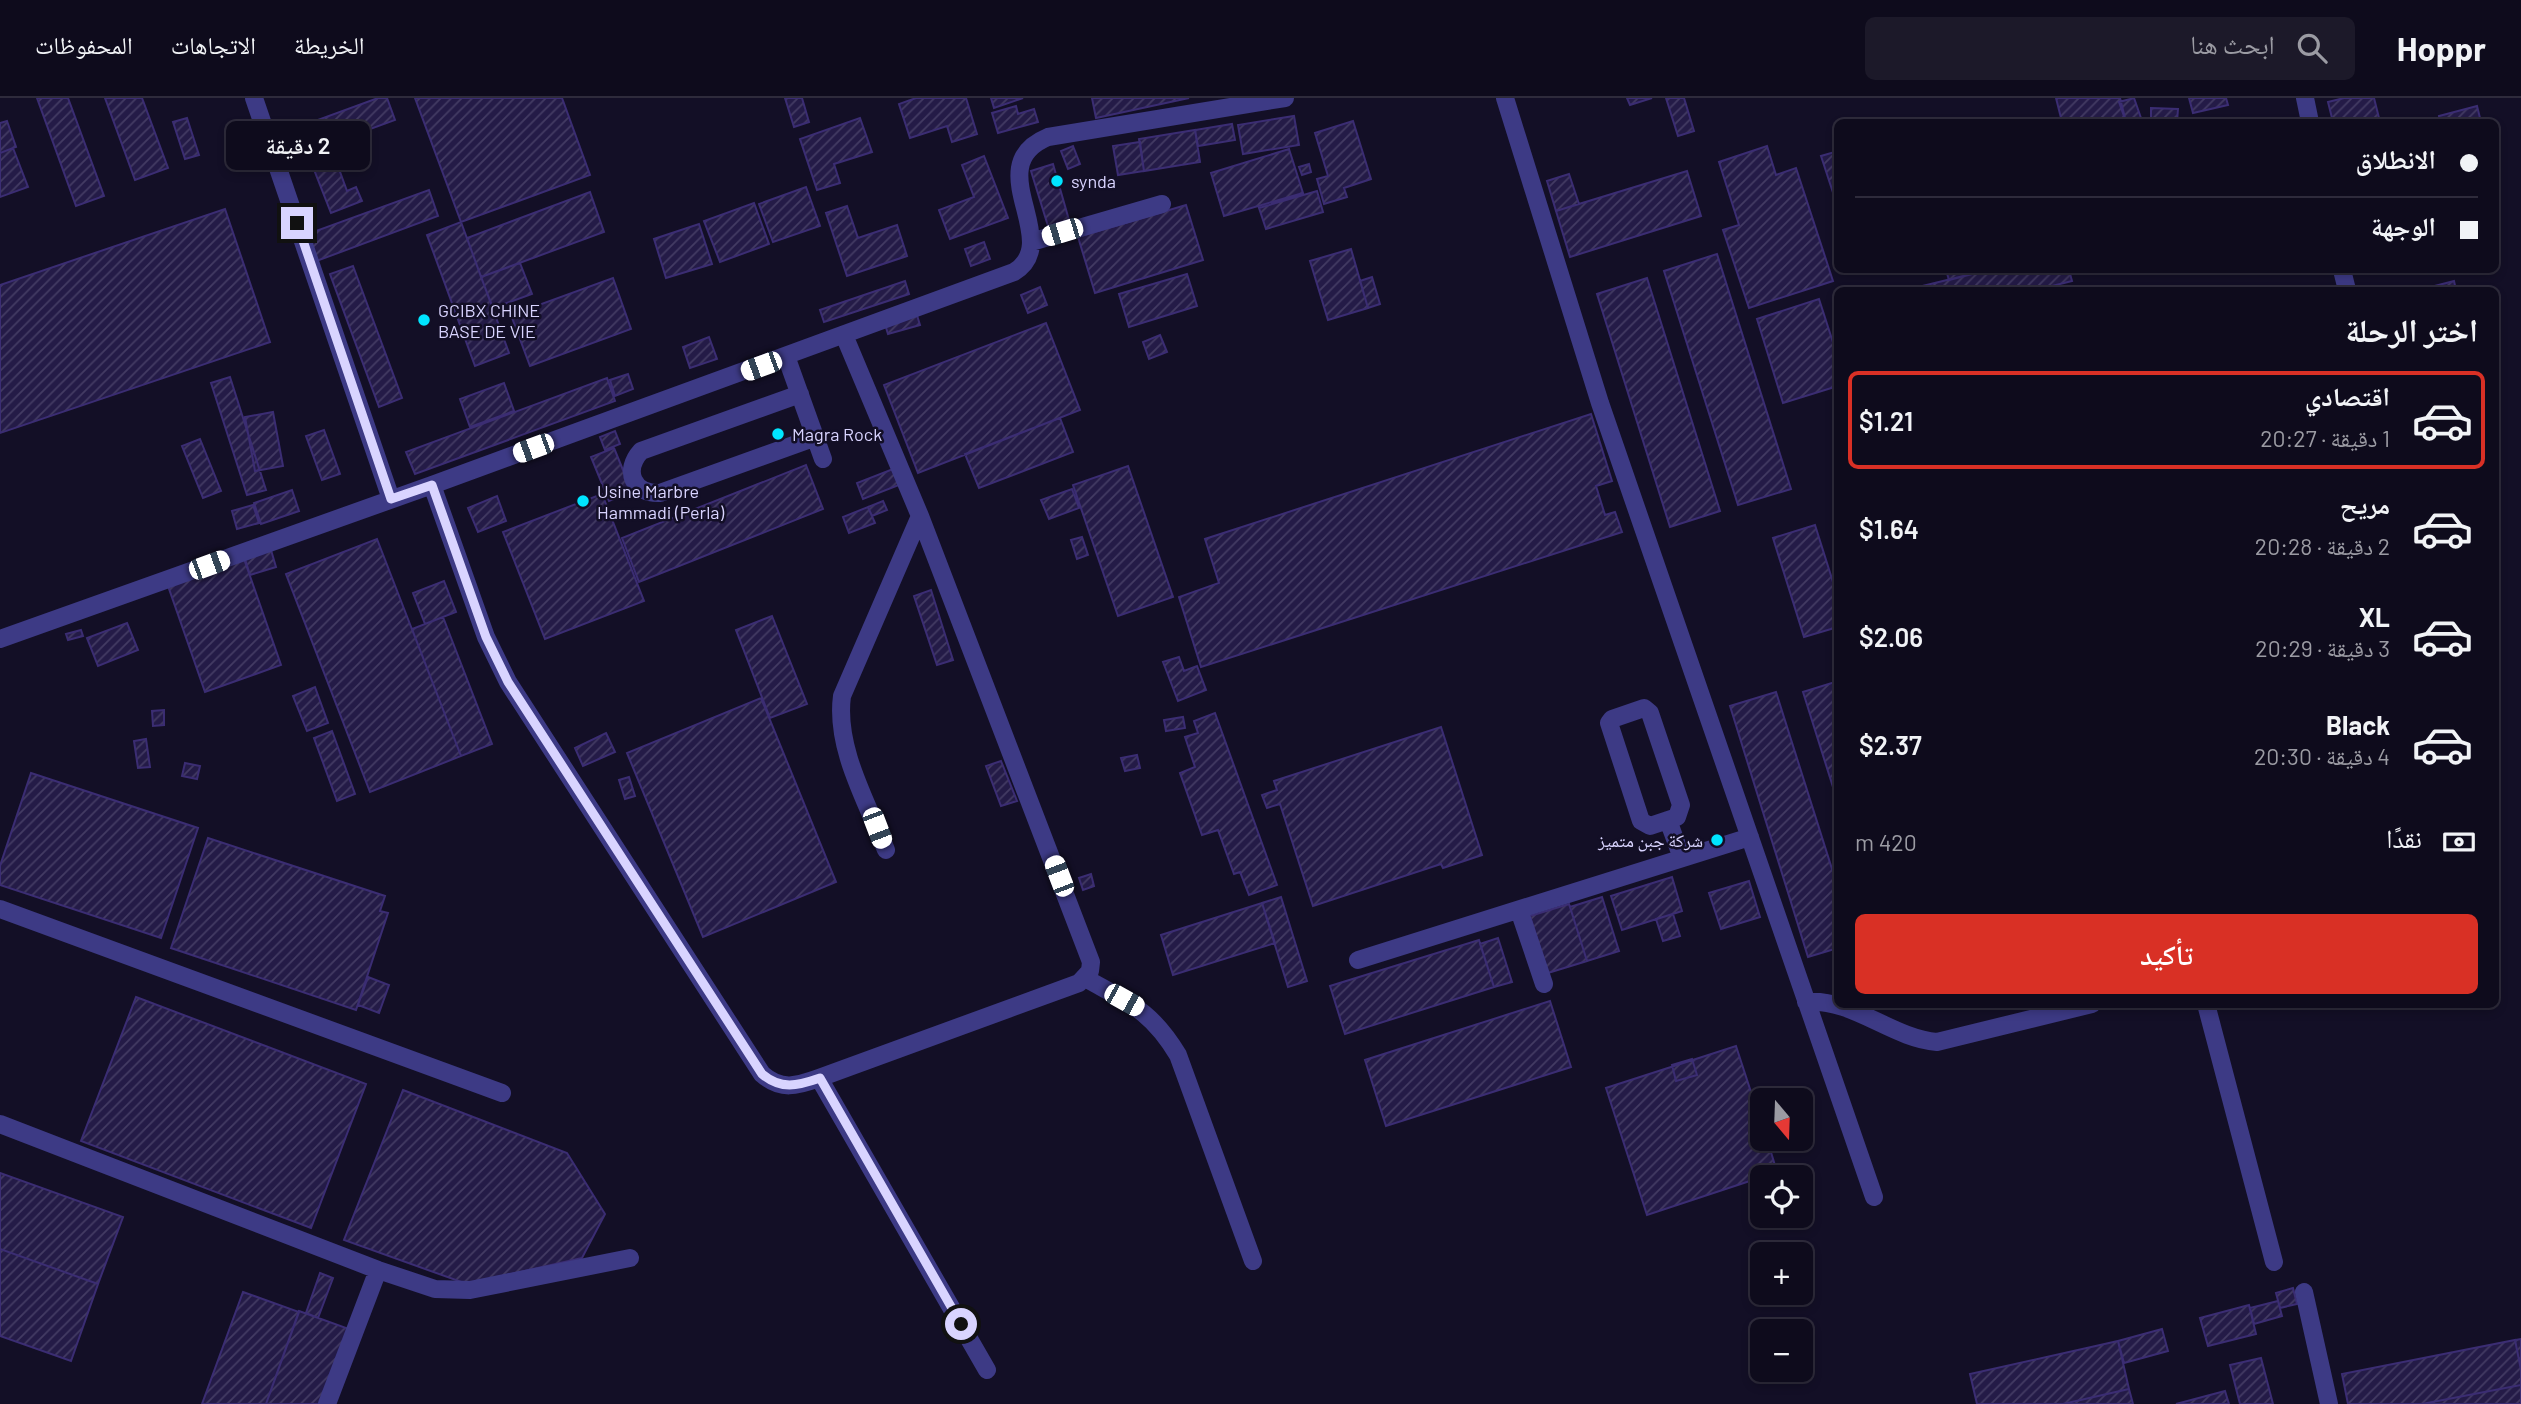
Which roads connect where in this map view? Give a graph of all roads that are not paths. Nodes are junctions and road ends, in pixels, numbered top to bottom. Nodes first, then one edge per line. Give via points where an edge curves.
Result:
1 (254, 98) edge
2 (1285, 98) edge
3 (1505, 98) edge
4 (2305, 98) edge
5 (2309, 119) edge
6 (1162, 204) dead end
7 (1031, 242) junction
8 (844, 335) junction
9 (786, 356) junction
10 (800, 394) junction
11 (816, 437) junction
12 (823, 459) dead end
13 (432, 485) junction
14 (391, 499) junction
15 (920, 516) junction
16 (0, 639) edge
17 (1668, 820) junction
18 (1750, 837) junction
19 (886, 850) dead end
20 (1682, 858) junction
21 (0, 909) edge
22 (1519, 910) junction
23 (1358, 960) dead end
24 (1085, 978) junction
25 (1544, 984) dead end
26 (1807, 1002) junction
27 (1834, 1004) edge
28 (1844, 1008) edge
29 (2076, 1008) edge
30 (2207, 1008) edge
31 (820, 1078) junction
32 (502, 1093) dead end
33 (0, 1124) edge
34 (1874, 1197) dead end
35 (630, 1258) dead end
36 (1253, 1261) dead end
37 (2274, 1262) dead end
38 (378, 1270) junction
39 (2304, 1292) dead end
40 (987, 1370) dead end
41 (327, 1404) edge
42 (2329, 1404) edge

1 - 14 street
2 - 7 street via 1037,141 1020,162 1018,176
3 - 18 street via 1600,403
4 - 5 street
6 - 7 street
7 - 8 street via 1028,260 1014,272
8 - 9 street
8 - 15 street
9 - 10 street
9 - 13 street
10 - 11 street
10 - 11 street via 641,451 634,459 633,480 649,494 660,493
11 - 12 street
13 - 14 street
13 - 31 street via 486,637 508,682 762,1074 788,1086
14 - 16 street
15 - 19 street via 840,710 843,741
15 - 24 street via 1089,953 1090,971
17 - 17 street via 1679,814 1681,806 1650,713 1644,709 1612,719 1610,726 1641,821 1650,826
17 - 20 street
18 - 20 street
18 - 26 street
20 - 22 street
21 - 32 street
22 - 23 street
22 - 25 street
24 - 31 street
24 - 36 street via 1143,1010 1178,1055
26 - 27 street
26 - 34 street
28 - 29 street via 1937,1042
30 - 37 street
31 - 40 street
33 - 38 street
35 - 38 street via 470,1290 435,1289
38 - 41 street
39 - 42 street

